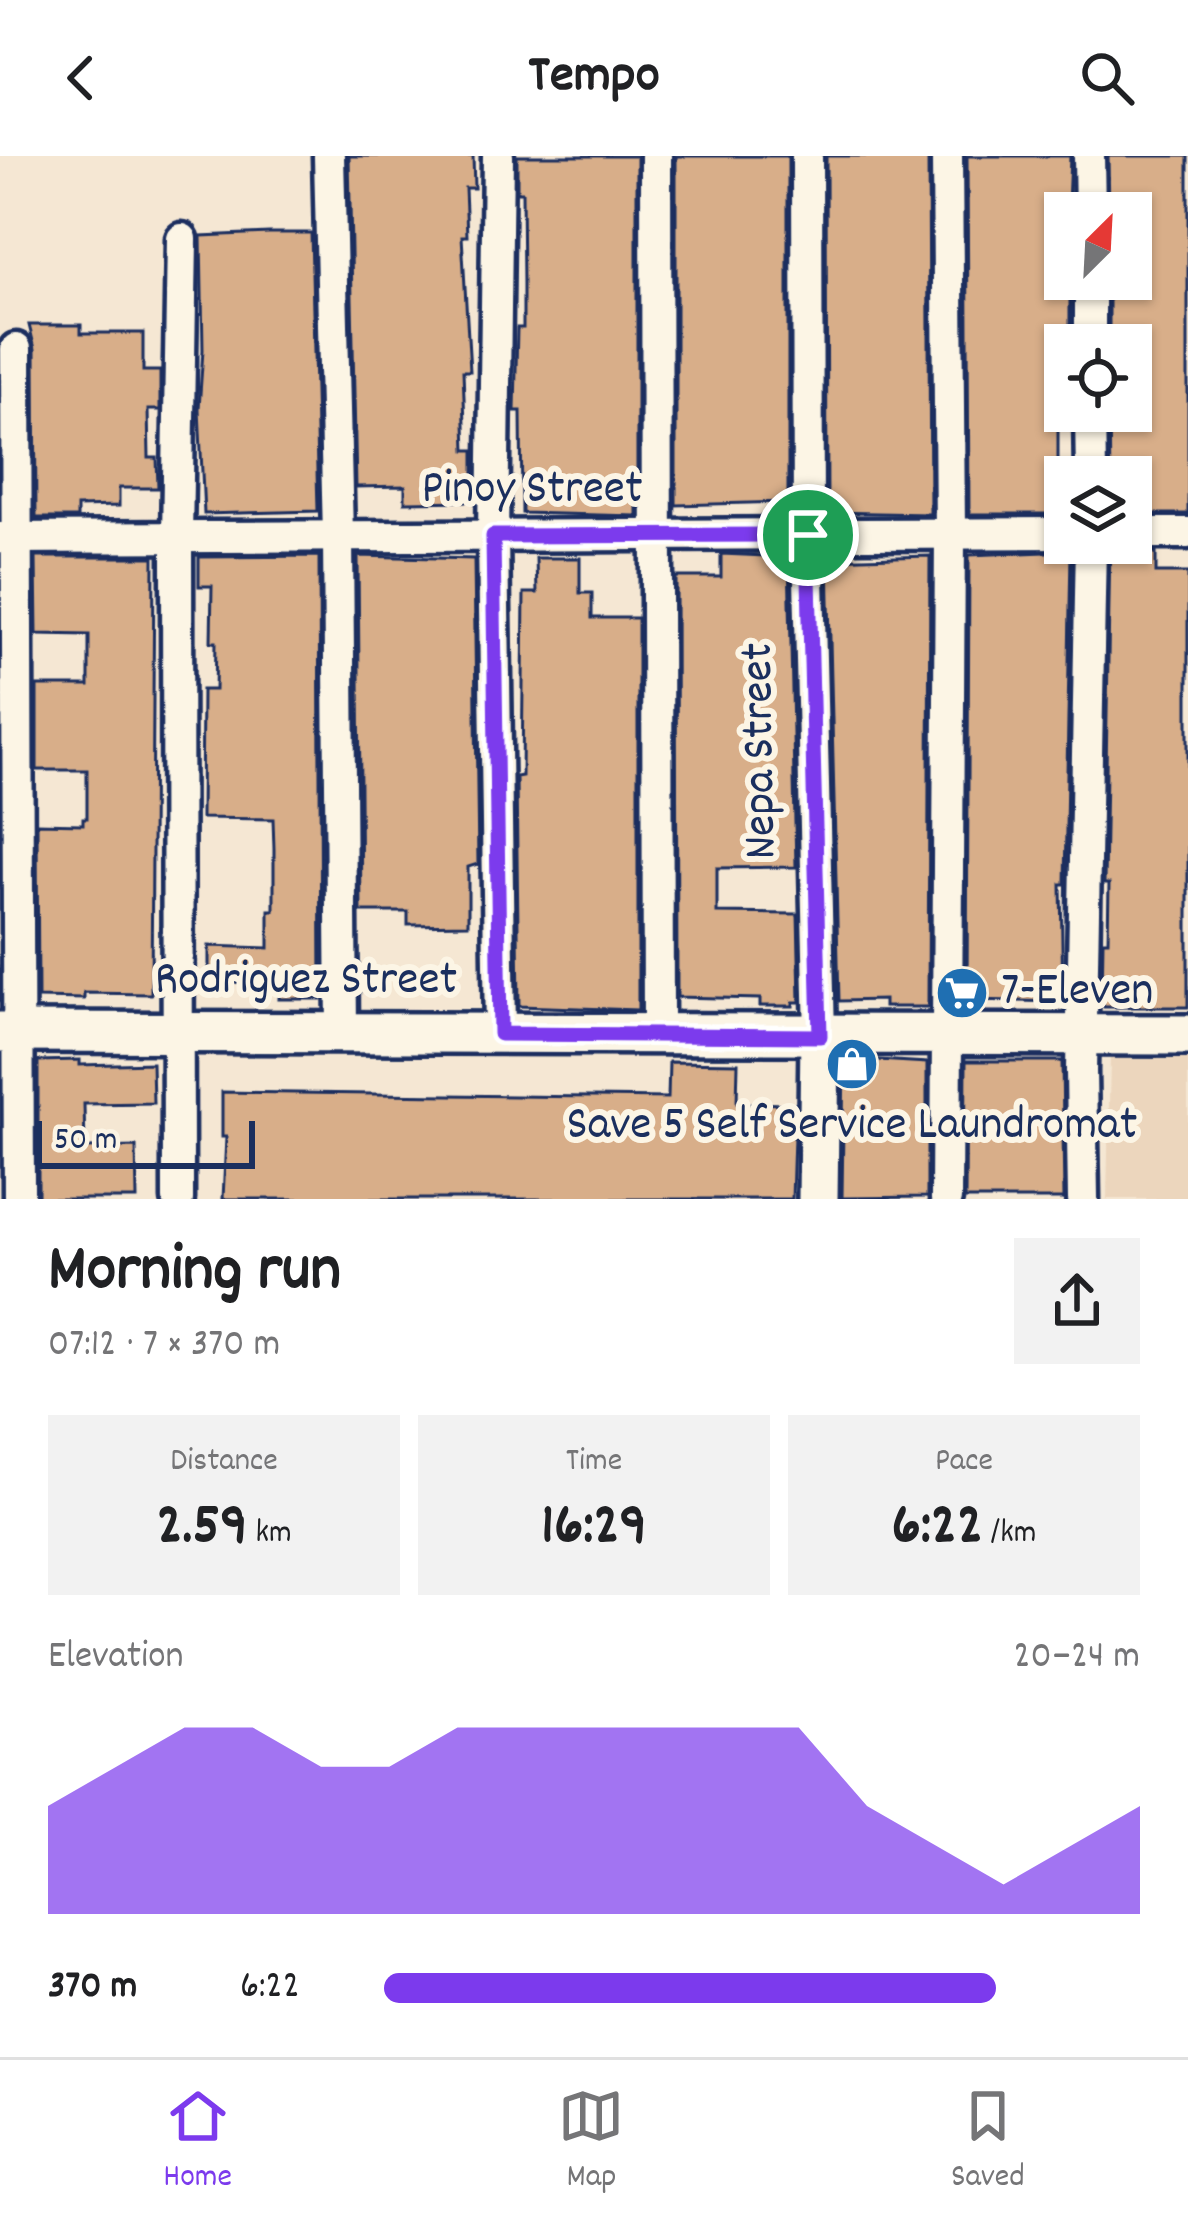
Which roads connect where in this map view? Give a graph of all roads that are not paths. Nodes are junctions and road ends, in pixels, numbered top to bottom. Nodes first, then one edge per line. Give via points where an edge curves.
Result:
1 (329, 156) edge
2 (498, 156) edge
3 (656, 156) edge
4 (807, 156) edge
5 (947, 156) edge
6 (1089, 156) edge
7 (1090, 192) edge
8 (182, 239) dead end
9 (16, 349) dead end
10 (1044, 533) edge
11 (1152, 533) edge
12 (1188, 533) edge
13 (950, 534) junction
14 (658, 535) junction
15 (808, 535) junction
16 (338, 536) junction
17 (493, 536) junction
18 (177, 537) junction
19 (8, 538) edge
20 (1091, 564) edge
21 (9, 1032) edge
22 (178, 1033) junction
23 (342, 1034) junction
24 (500, 1034) junction
25 (947, 1034) junction
26 (1082, 1034) junction
27 (658, 1035) junction
28 (1188, 1035) edge
29 (820, 1036) junction
30 (19, 1199) edge
31 (178, 1199) edge
32 (818, 1199) edge
33 (946, 1199) edge
34 (1083, 1199) edge

1 - 16 street
2 - 17 street
3 - 14 street
4 - 15 street, Nepa Street
5 - 13 street
6 - 7 street
8 - 18 street
9 - 19 street
10 - 13 street, Pinoy Street
11 - 12 street
13 - 15 street, Pinoy Street
13 - 25 street
14 - 15 street, Pinoy Street
14 - 17 street, Pinoy Street
14 - 27 street
15 - 29 street, Nepa Street
16 - 17 street, Pinoy Street
16 - 18 street, Pinoy Street
16 - 23 street
17 - 24 street
18 - 19 street, Pinoy Street
18 - 22 street
19 - 21 street
20 - 26 street
21 - 22 street, Rodriguez Street
21 - 30 street
22 - 23 street, Rodriguez Street
22 - 31 street
23 - 24 street, Rodriguez Street
24 - 27 street, Rodriguez Street
25 - 26 street, Rodriguez Street
25 - 29 street, Rodriguez Street
25 - 33 street
26 - 28 street, Rodriguez Street
26 - 34 street
27 - 29 street, Rodriguez Street
29 - 32 street, Nepa Street

